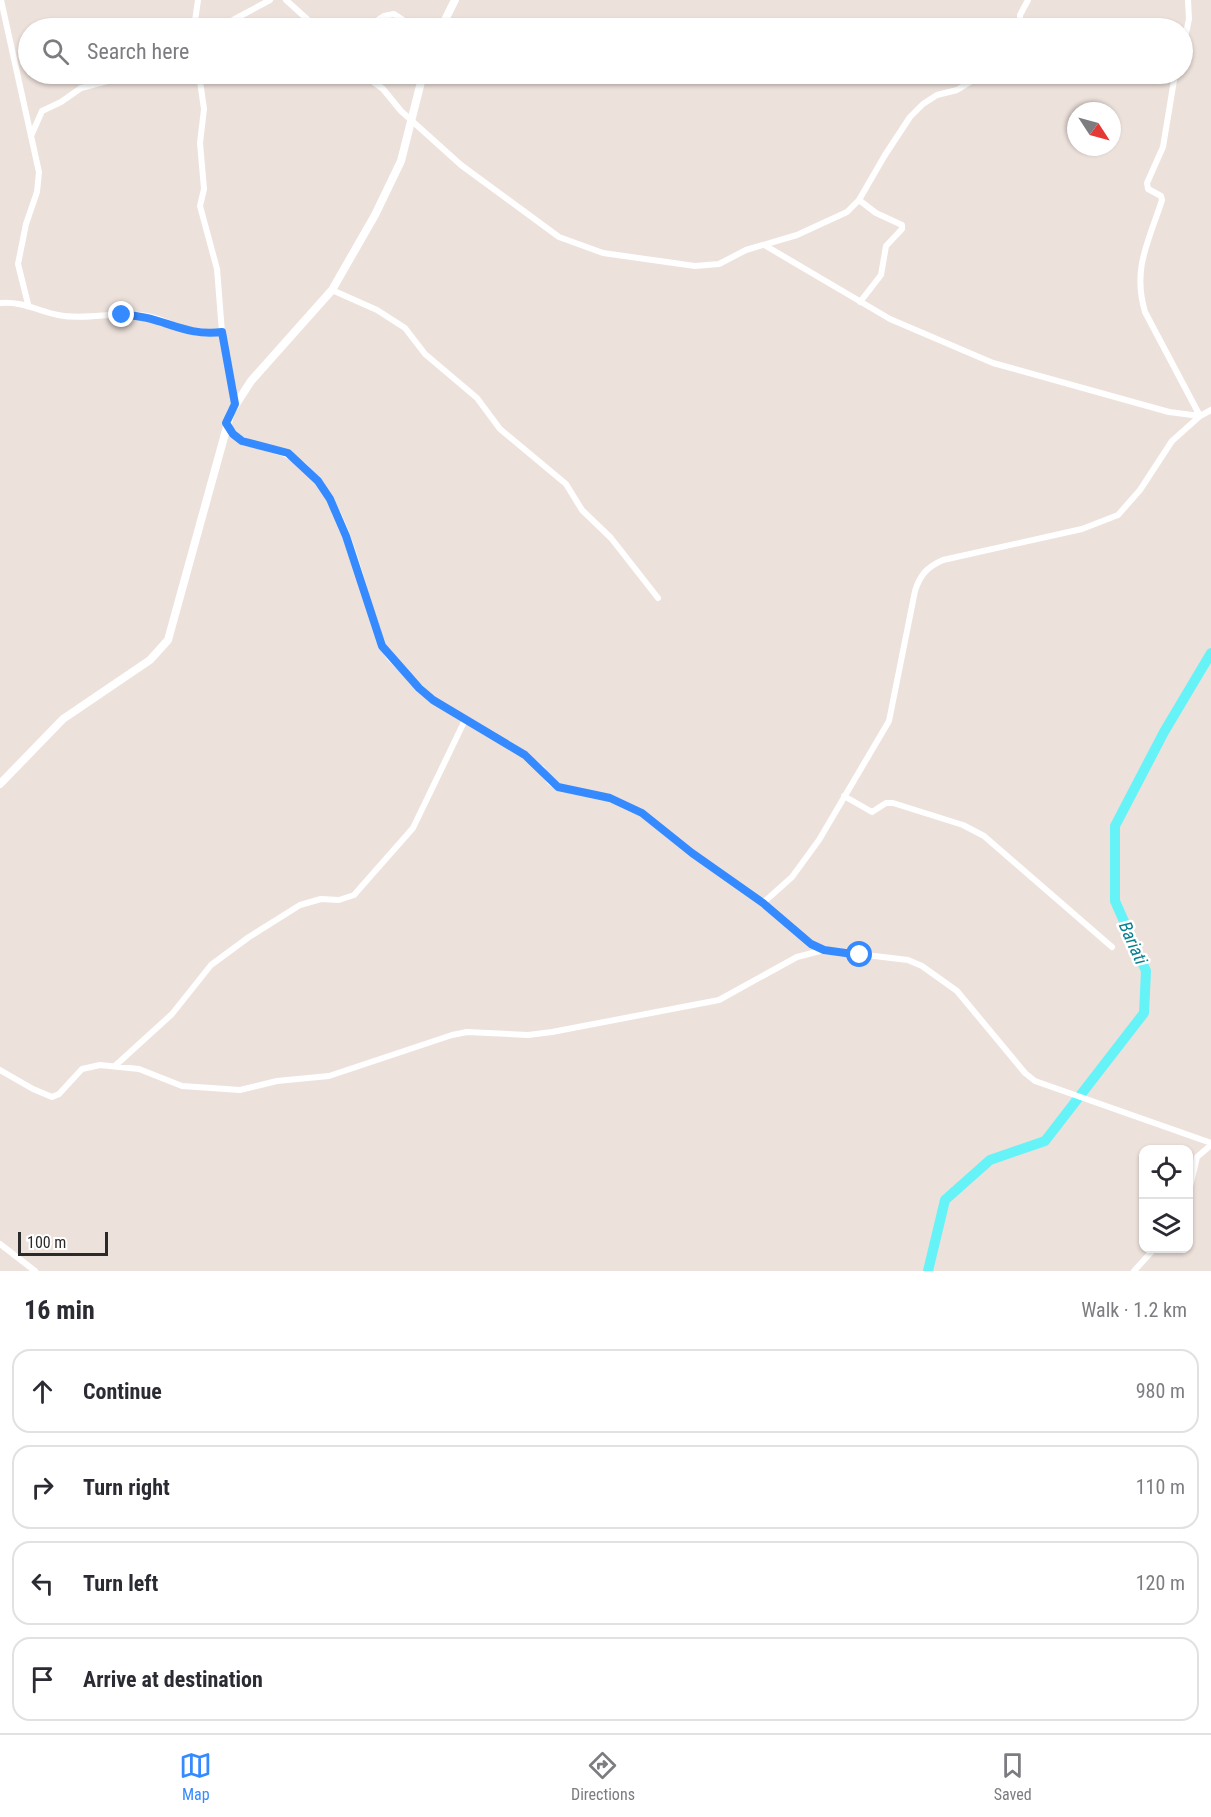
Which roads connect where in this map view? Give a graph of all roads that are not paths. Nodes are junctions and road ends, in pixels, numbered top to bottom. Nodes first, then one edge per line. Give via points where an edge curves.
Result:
1 (1, 0) edge
2 (198, 0) edge
3 (270, 0) edge
4 (286, 0) edge
5 (455, 0) edge
6 (1028, 0) edge
7 (1188, 0) edge
8 (195, 18) edge
9 (237, 18) edge
10 (305, 18) edge
11 (381, 18) edge
12 (400, 18) edge
13 (446, 18) edge
14 (1020, 18) edge
15 (1188, 18) edge
16 (96, 84) edge
17 (200, 84) edge
18 (376, 84) edge
19 (420, 84) edge
20 (967, 84) edge
21 (1173, 84) edge
22 (410, 120) junction
23 (31, 136) junction
24 (859, 200) junction
25 (765, 245) junction
26 (332, 290) junction
27 (860, 302) junction
28 (0, 303) edge
29 (28, 304) junction
30 (222, 332) junction
31 (235, 404) junction
32 (1211, 410) edge
33 (1200, 416) junction
34 (226, 423) junction
35 (658, 598) dead end
36 (465, 720) junction
37 (0, 784) edge
38 (844, 796) junction
39 (763, 903) junction
40 (1112, 946) dead end
41 (824, 950) junction
42 (116, 1065) junction
43 (0, 1070) edge
44 (1211, 1144) edge
45 (1193, 1174) edge
46 (0, 1244) edge
47 (1150, 1253) edge
48 (35, 1271) edge
49 (1134, 1271) edge

1 - 23 street
2 - 8 street
3 - 9 street
4 - 10 street
5 - 13 street
6 - 14 street
7 - 15 street
11 - 12 street via 394,14
16 - 23 street via 81,88 42,111
17 - 30 street via 204,189 200,206 217,269
18 - 22 street
19 - 22 street
20 - 24 street via 937,95 910,117
21 - 33 street via 1163,147 1147,183 1148,189 1162,200 1141,257 1141,298
22 - 25 street via 476,177 575,245 603,253 695,266 719,264
22 - 26 street via 392,183
23 - 29 street via 39,181 18,264
24 - 25 street via 847,212
24 - 27 street via 902,225 886,246 881,275
25 - 27 street
26 - 31 street via 273,354
26 - 35 street via 378,310 405,328 425,354 477,398 500,429 566,484 582,510 603,529
27 - 33 street via 922,333 1001,365 1169,412
28 - 29 street
29 - 30 street via 59,315 141,315 195,334
30 - 31 street
31 - 34 street
32 - 33 street
33 - 38 street via 1172,441 1140,490 1118,515 1082,529 943,560 922,573 889,722
34 - 36 street via 242,441 288,453 318,481 346,536 382,646 419,688
34 - 37 street via 168,640 150,660 63,719
36 - 39 street via 536,763 558,787 610,798 642,813
36 - 42 street via 413,828 354,895 310,901 249,937 211,965 172,1014
38 - 39 street via 804,861
38 - 40 street via 872,812 893,803 963,825 984,836
39 - 41 street via 811,944
41 - 42 street via 797,957 719,1000 552,1032 467,1032 316,1079 277,1081 228,1091 182,1086 139,1069
41 - 44 street via 908,960 922,966 957,991 1030,1078
42 - 43 street via 82,1069 59,1094 52,1096
44 - 45 street via 1197,1157
46 - 48 street
47 - 49 street

